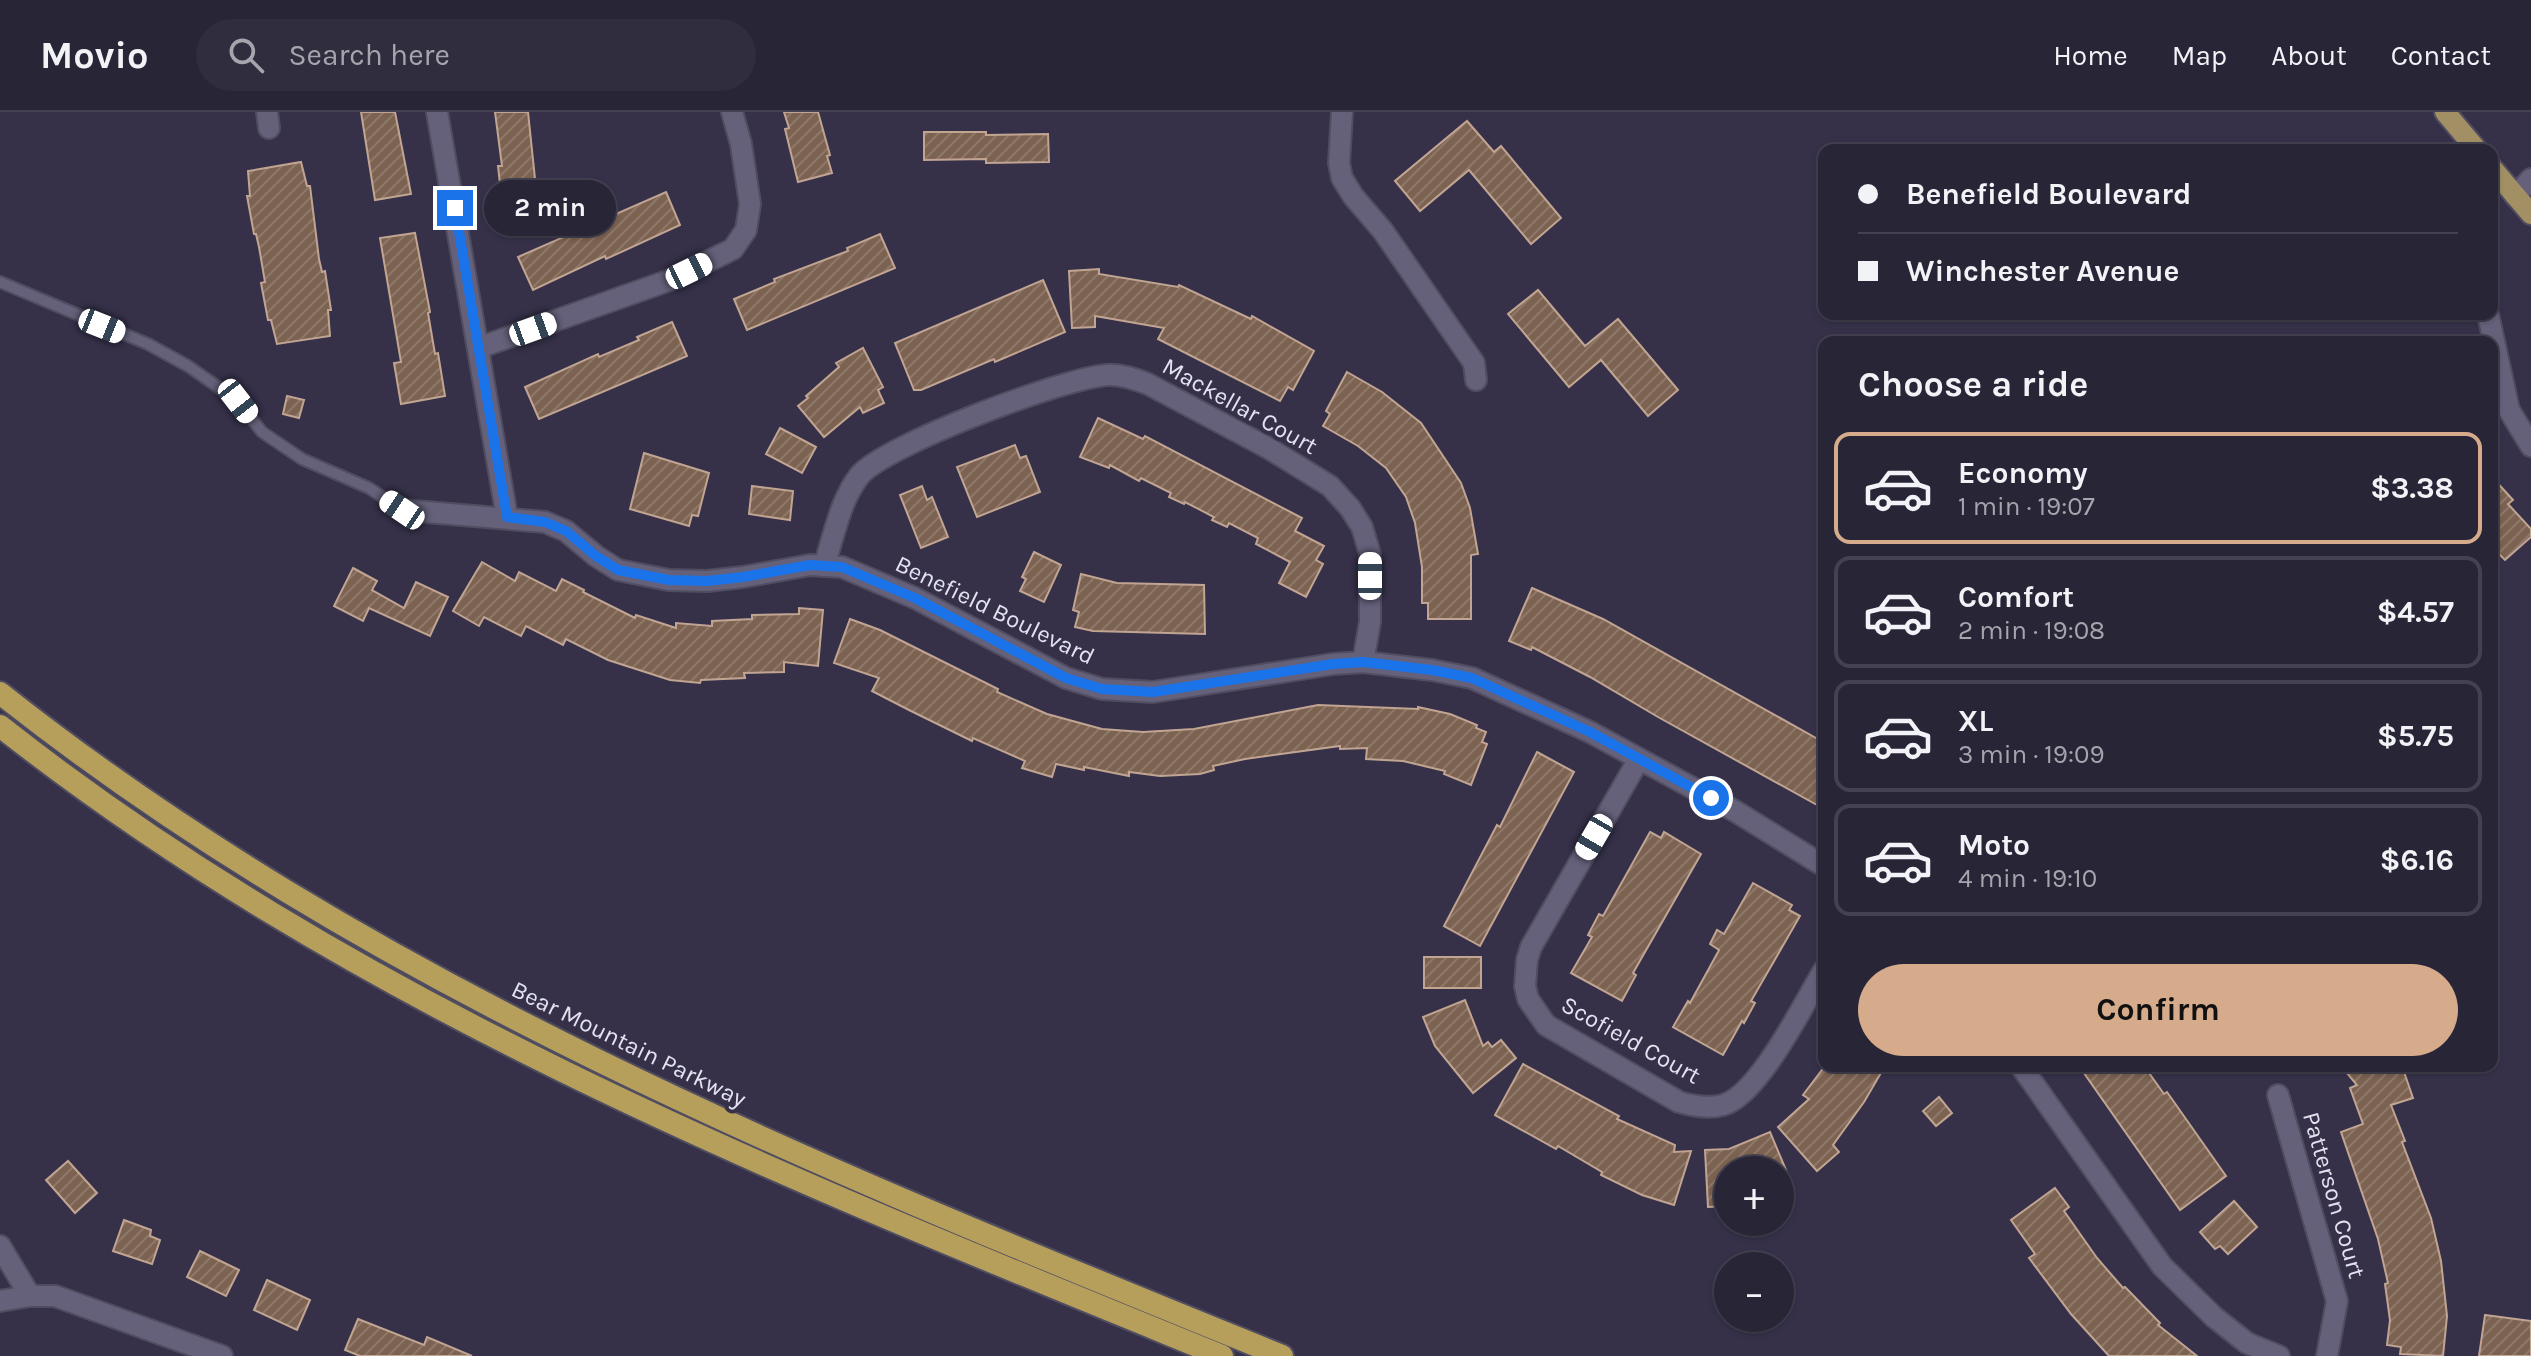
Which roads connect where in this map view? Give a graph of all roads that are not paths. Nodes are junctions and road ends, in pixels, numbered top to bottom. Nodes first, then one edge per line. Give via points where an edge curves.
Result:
1 (437, 112) edge
2 (732, 112) edge
3 (1342, 112) edge
4 (2445, 112) edge
5 (2472, 144) edge
6 (2498, 175) edge
7 (2531, 179) edge
8 (2515, 196) junction
9 (2531, 214) edge
10 (0, 282) edge
11 (478, 348) junction
12 (2498, 360) edge
13 (1476, 380) dead end
14 (2531, 446) edge
15 (402, 510) joint
16 (507, 517) junction
17 (824, 566) junction
18 (1363, 662) junction
19 (0, 693) edge
20 (0, 726) edge
21 (1639, 759) junction
22 (1818, 862) edge
23 (1818, 980) edge
24 (2025, 1072) edge
25 (2278, 1095) dead end
26 (0, 1246) edge
27 (30, 1296) junction
28 (0, 1301) edge
29 (222, 1356) edge
30 (1222, 1356) edge
31 (1282, 1356) edge
32 (2279, 1356) edge
33 (2327, 1356) edge

1 - 11 street
2 - 11 street via 750,204 746,230 733,249 670,280
3 - 13 street via 1342,178 1474,363
4 - 5 main road
6 - 8 main road
7 - 8 street
8 - 9 main road
10 - 15 lane via 175,358 238,401 262,432 302,459 369,488
11 - 16 street
12 - 14 street via 2509,410
15 - 16 street, Benefield Boulevard
16 - 17 street, Benefield Boulevard via 566,531 618,570 669,580 707,581
17 - 18 street, Benefield Boulevard via 842,567 915,598 1066,678 1102,689 1153,692
17 - 18 street, Mackellar Court via 847,498 861,474 887,455 948,426 1079,379 1131,378 1270,449 1330,486 1350,508 1370,554 1370,622
18 - 21 street, Benefield Boulevard via 1472,678
19 - 31 highway, Bear Mountain Parkway via 218,849 515,1018 819,1163
20 - 30 highway via 226,884 462,1020 861,1208
21 - 22 street, Benefield Boulevard
21 - 23 street, Scofield Court via 1531,947 1525,986 1546,1025 1679,1102 1723,1105 1754,1082
24 - 32 street via 2162,1266 2247,1343
25 - 33 street, Patterson Court via 2337,1301
26 - 27 street
27 - 28 street
27 - 29 street via 55,1296

